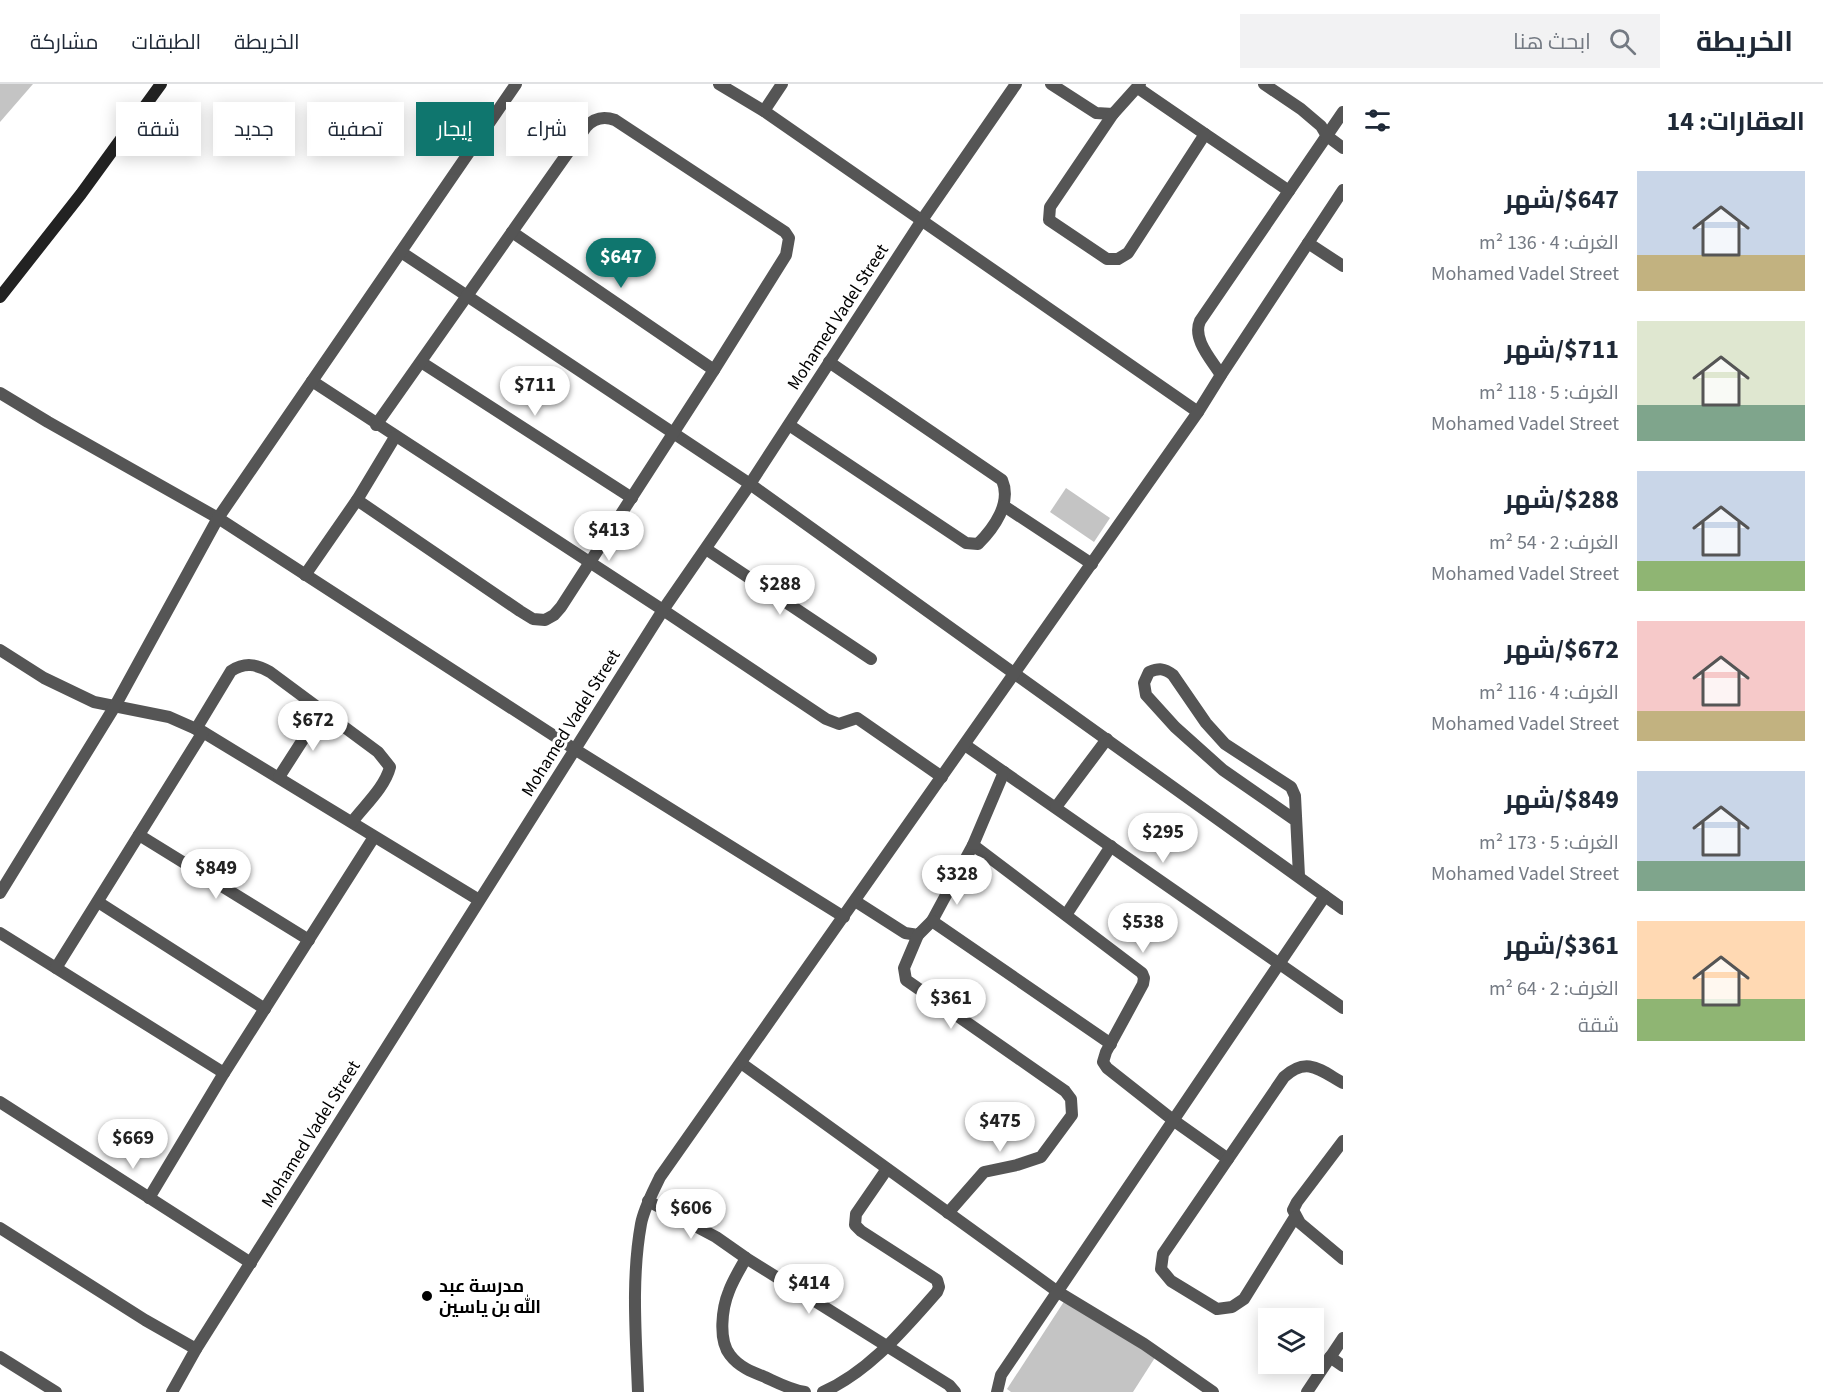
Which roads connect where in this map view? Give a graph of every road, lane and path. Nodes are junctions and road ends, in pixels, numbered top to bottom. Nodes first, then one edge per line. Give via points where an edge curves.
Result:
1 (161, 84) edge
2 (516, 84) edge
3 (719, 84) edge
4 (782, 84) edge
5 (1016, 84) edge
6 (1051, 84) edge
7 (1264, 84) edge
8 (1139, 86) edge
9 (764, 111) junction
10 (1343, 112) edge
11 (1113, 114) junction
12 (1205, 134) junction
13 (1327, 136) junction
14 (1343, 148) edge
15 (1343, 189) edge
16 (1289, 191) junction
17 (922, 220) junction
18 (512, 232) junction
19 (1308, 243) junction
20 (401, 252) junction
21 (1343, 266) edge
22 (468, 296) junction
23 (0, 297) edge
24 (421, 362) junction
25 (830, 362) junction
26 (714, 370) junction
27 (1221, 375) junction
28 (312, 381) junction
29 (0, 393) edge
30 (1198, 412) junction
31 (376, 425) junction
32 (789, 425) junction
33 (674, 433) junction
34 (395, 437) junction
35 (750, 484) junction
36 (632, 498) junction
37 (357, 500) junction
38 (1004, 506) junction
39 (218, 518) junction
40 (706, 549) junction
41 (590, 563) junction
42 (1092, 564) junction
43 (305, 575) junction
44 (663, 610) junction
45 (0, 650) edge
46 (871, 659) dead end
47 (1016, 674) junction
48 (115, 706) junction
49 (322, 710) junction
50 (200, 730) junction
51 (1107, 739) junction
52 (965, 745) junction
53 (576, 750) junction
54 (1004, 772) junction
55 (279, 777) junction
56 (942, 777) junction
57 (1056, 807) junction
58 (1295, 820) junction
59 (352, 822) junction
60 (139, 835) junction
61 (374, 837) junction
62 (973, 845) junction
63 (1111, 846) junction
64 (1299, 876) junction
65 (0, 893) edge
66 (1325, 896) junction
67 (479, 900) junction
68 (855, 901) junction
69 (98, 902) junction
70 (1343, 909) edge
71 (1066, 915) junction
72 (844, 917) junction
73 (932, 921) junction
74 (0, 933) edge
75 (918, 935) junction
76 (309, 940) junction
77 (1280, 963) junction
78 (56, 968) junction
79 (1343, 1008) edge
80 (265, 1010) junction
81 (1111, 1044) junction
82 (741, 1063) junction
83 (224, 1073) junction
84 (1343, 1083) edge
85 (0, 1102) edge
86 (1173, 1120) junction
87 (1343, 1141) edge
88 (1228, 1159) junction
89 (887, 1169) junction
90 (149, 1198) junction
91 (648, 1201) junction
92 (948, 1213) junction
93 (1295, 1217) junction
94 (0, 1228) edge
95 (746, 1258) junction
96 (1343, 1259) edge
97 (251, 1263) junction
98 (1058, 1292) junction
99 (1343, 1338) edge
100 (888, 1346) junction
101 (196, 1349) junction
102 (0, 1357) edge
103 (1330, 1357) junction
104 (1343, 1366) edge
105 (56, 1392) edge
106 (172, 1392) edge
107 (638, 1392) edge
108 (805, 1392) edge
109 (824, 1392) edge
110 (955, 1392) edge
111 (997, 1392) edge
112 (1213, 1392) edge
113 (1307, 1392) edge

1 - 23 main road
2 - 20 street
3 - 9 street
4 - 9 street
5 - 17 street, Mohamed Vadel Street
6 - 11 street via 1096,113
7 - 13 street via 1301,109
8 - 11 street
8 - 12 street
9 - 17 street
10 - 13 street
11 - 12 street via 1050,207 1049,220 1107,259 1118,260 1128,253
12 - 16 street
13 - 14 street
13 - 16 street
15 - 19 street
16 - 27 street via 1197,327 1198,338
17 - 25 street, Mohamed Vadel Street
17 - 30 street
18 - 22 street
18 - 26 street
18 - 26 street via 586,127 603,118 615,120 785,232 789,238 786,255
19 - 21 street
19 - 27 street
20 - 22 street
20 - 28 street
22 - 24 street
22 - 33 street
24 - 31 street
24 - 36 street
25 - 32 street, Mohamed Vadel Street
25 - 38 street via 1002,480 1006,489
26 - 33 street
27 - 30 street
28 - 31 street
28 - 39 street
29 - 39 street
30 - 42 street
31 - 34 street
32 - 35 street, Mohamed Vadel Street
32 - 38 street via 966,543 978,544
33 - 35 street
33 - 36 street
34 - 37 street
34 - 41 street
35 - 40 street, Mohamed Vadel Street
35 - 47 street
36 - 41 street
37 - 41 street via 533,619 545,620 554,615
37 - 43 street
38 - 42 street
39 - 43 street
39 - 48 street
40 - 44 street, Mohamed Vadel Street
40 - 46 street
41 - 44 street
42 - 47 street
43 - 53 street
44 - 53 street, Mohamed Vadel Street
44 - 56 street via 826,719 839,724 857,718
45 - 48 street via 70,692
47 - 51 street
47 - 52 street
48 - 50 street via 169,717
48 - 65 street
49 - 50 street via 259,665 248,664 231,671
49 - 55 street
49 - 59 street via 378,752 390,767 388,776
50 - 55 street
50 - 60 street
51 - 57 street
51 - 64 street
52 - 54 street
52 - 56 street
53 - 67 street, Mohamed Vadel Street
53 - 72 street
54 - 57 street
54 - 62 street
55 - 59 street
56 - 68 street
57 - 63 street
58 - 58 street via 1292,787 1225,744 1173,675 1165,669 1149,672 1144,683 1146,695 1175,727 1223,770
58 - 64 street
59 - 61 street
60 - 69 street
60 - 76 street
61 - 67 street
61 - 76 street
62 - 71 street
62 - 73 street
63 - 71 street
63 - 77 street
64 - 66 street
66 - 70 street
66 - 77 street
67 - 97 street, Mohamed Vadel Street
68 - 72 street
68 - 75 street via 905,933
69 - 78 street
69 - 80 street
71 - 81 street via 1137,968 1144,978
72 - 82 street
73 - 75 street
73 - 81 street
74 - 78 street
75 - 92 street via 904,968 906,980 1065,1091 1071,1100 1072,1115 1041,1157 984,1172
76 - 80 street
77 - 79 street
77 - 86 street
78 - 83 street
80 - 83 street
81 - 86 street via 1103,1062 1107,1068
82 - 89 street
82 - 91 street via 660,1177
83 - 90 street
84 - 88 street via 1313,1066 1291,1071
85 - 90 street
86 - 88 street
86 - 98 street
87 - 93 street via 1297,1202
88 - 93 street via 1163,1254 1161,1269 1171,1281 1217,1309 1232,1307 1244,1299
89 - 92 street
89 - 100 street via 856,1214 855,1225 939,1283 937,1292
90 - 97 street
91 - 95 street via 716,1237
91 - 107 street via 641,1223 635,1300
92 - 98 street
93 - 96 street
94 - 101 street
95 - 100 street
95 - 108 street via 728,1292 725,1347 745,1369
97 - 101 street, Mohamed Vadel Street
98 - 111 street via 1001,1376
98 - 112 street
99 - 103 street
100 - 109 street
100 - 110 street
101 - 106 street, Mohamed Vadel Street
102 - 105 street
103 - 104 street
103 - 113 street

